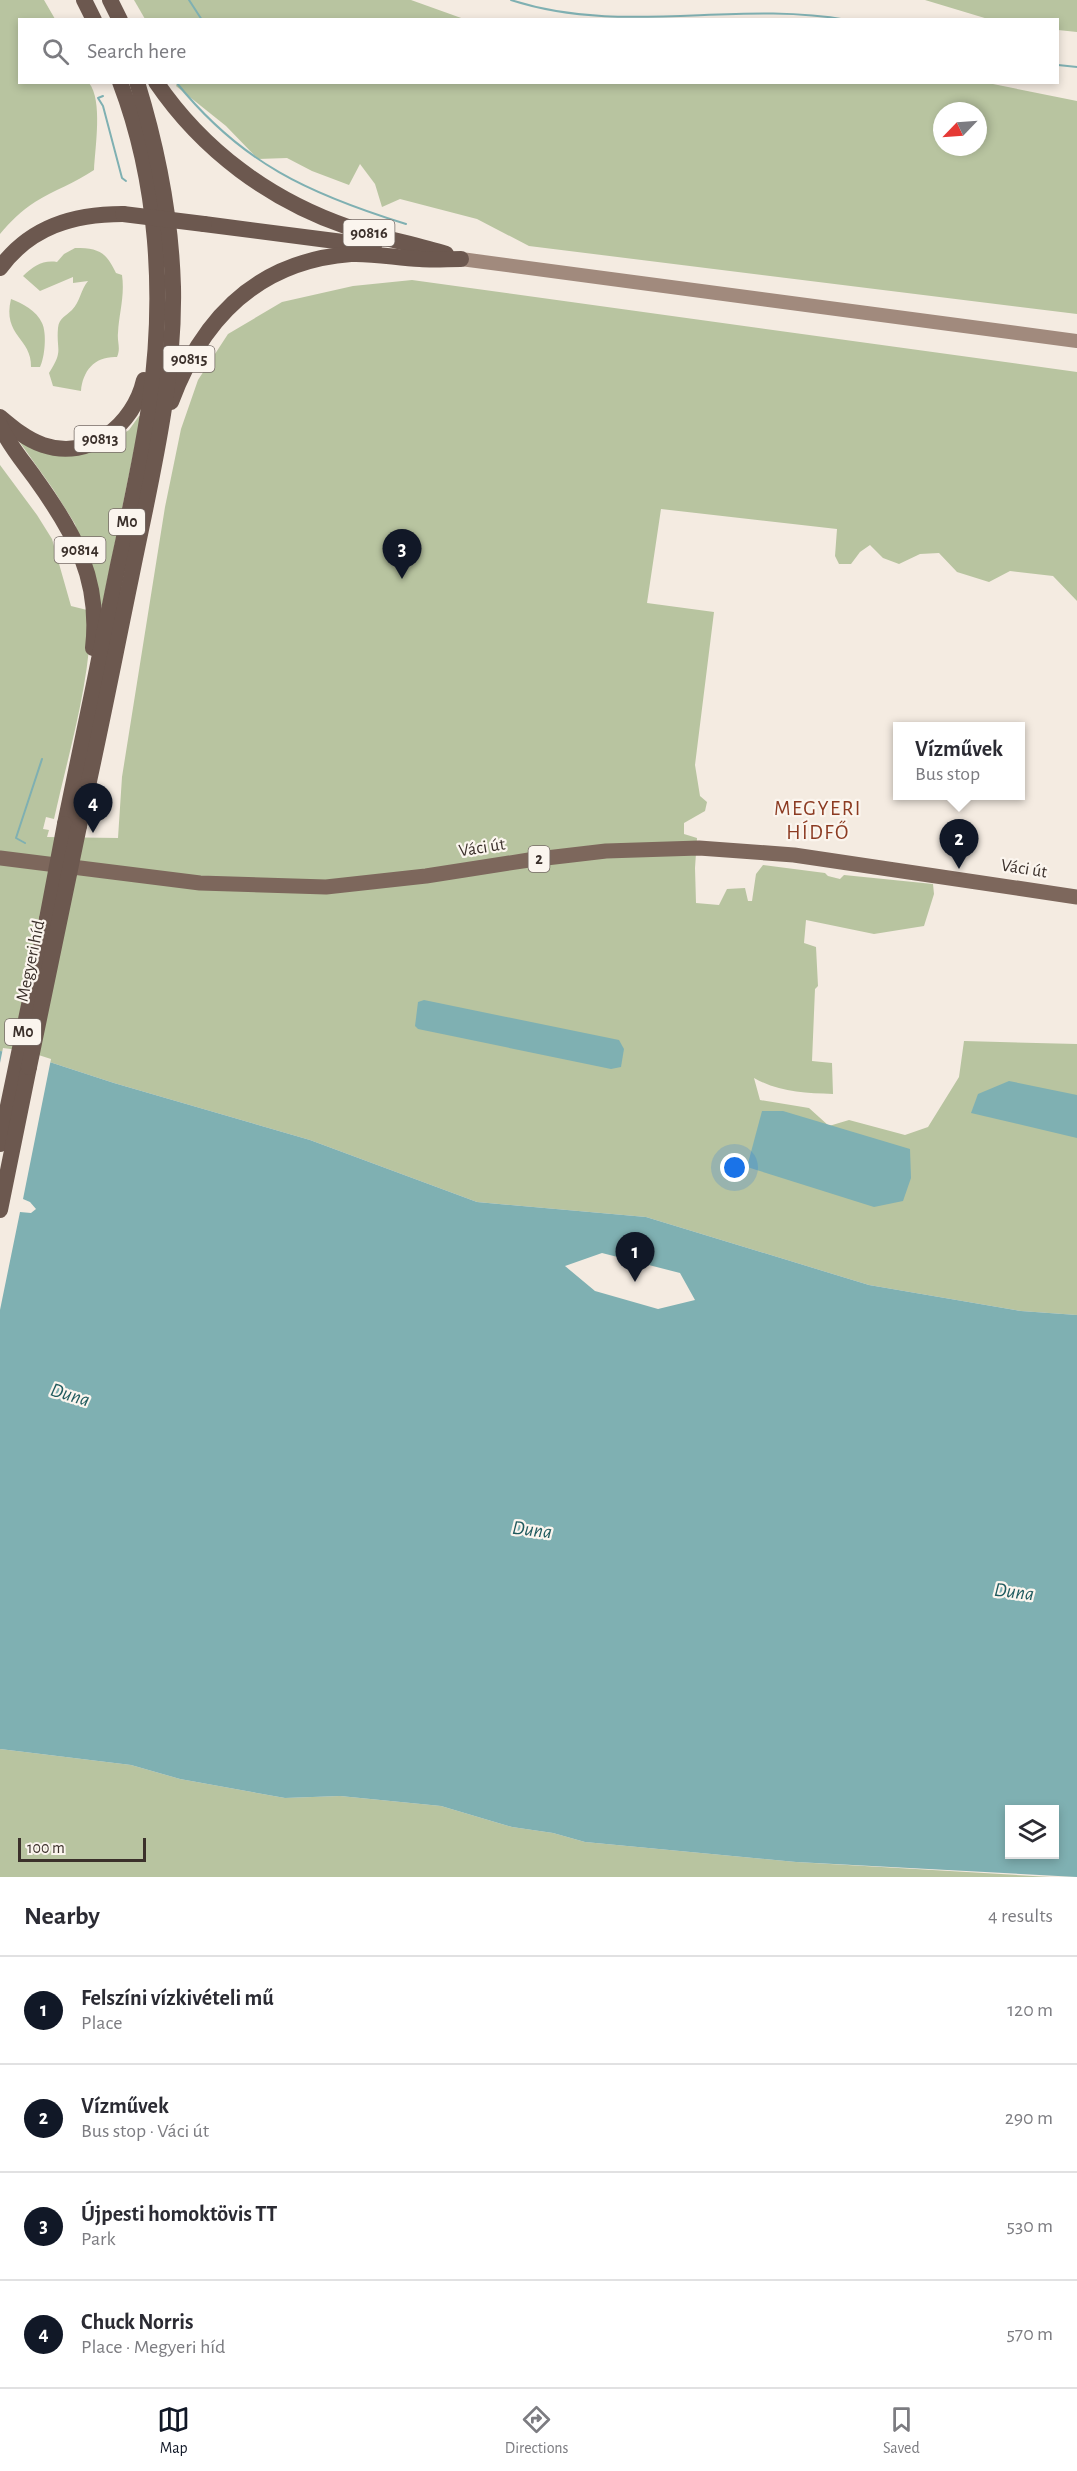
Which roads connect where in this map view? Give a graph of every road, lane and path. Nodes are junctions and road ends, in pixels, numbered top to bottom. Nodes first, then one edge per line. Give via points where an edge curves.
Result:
1 (84, 0) edge
2 (103, 0) edge
3 (110, 0) edge
4 (93, 18) edge
5 (111, 18) edge
6 (119, 18) edge
7 (121, 84) edge
8 (138, 84) edge
9 (157, 84) edge
10 (461, 259) junction
11 (0, 268) edge
12 (1077, 341) edge
13 (154, 347) junction
14 (0, 417) edge
15 (0, 424) edge
16 (151, 479) junction
17 (91, 696) junction
18 (72, 825) junction
19 (0, 858) edge
20 (1077, 897) edge
21 (0, 1144) edge
22 (0, 1210) edge

1 - 4 highway
2 - 5 highway
3 - 6 highway
7 - 13 highway, M0 via 137,139 150,206 156,268
8 - 16 highway, M0 via 162,175 173,288 164,407
9 - 10 highway, 90816 via 215,151 281,197 349,228
10 - 11 highway, bridge via 123,214 78,217 46,228 21,245
10 - 12 main road
10 - 16 highway, 90815 via 352,254 302,263 255,285 216,320 192,354 171,404
13 - 14 highway, 90813 via 134,409 115,431 101,439 75,447 45,446 27,438
13 - 17 highway, M0 via 141,454
15 - 17 highway, 90814 via 62,516 83,560 94,610
16 - 18 highway, M0
17 - 18 highway, M0
18 - 21 highway, Megyeri híd / M0, bridge
18 - 22 highway, Megyeri híd / M0, bridge
19 - 20 main road, Váci út / 2 via 200,883 326,886 606,851 699,848 794,855

